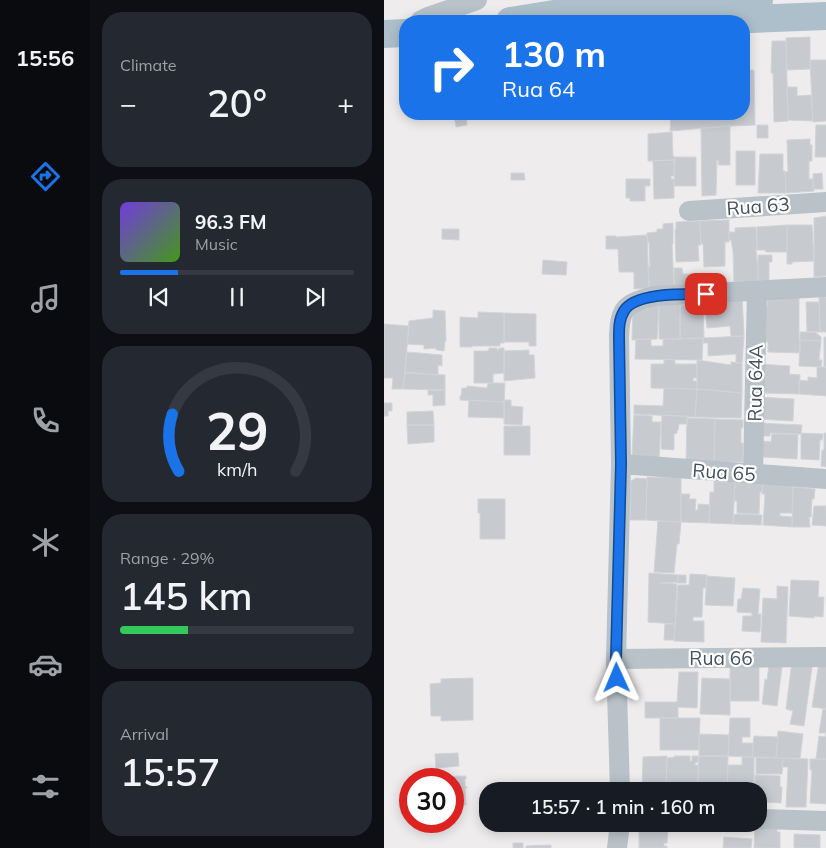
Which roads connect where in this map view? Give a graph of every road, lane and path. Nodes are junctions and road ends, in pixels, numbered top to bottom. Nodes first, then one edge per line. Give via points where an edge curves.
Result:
1 (477, 0) edge
2 (758, 0) edge
3 (434, 15) edge
4 (545, 15) edge
5 (826, 16) edge
6 (750, 19) edge
7 (826, 202) edge
8 (689, 211) dead end
9 (826, 287) edge
10 (757, 291) junction
11 (621, 464) junction
12 (753, 474) junction
13 (826, 479) edge
14 (826, 657) edge
15 (616, 659) junction
16 (620, 782) edge
17 (767, 819) edge
18 (826, 821) edge
19 (619, 832) edge
20 (617, 848) edge

1 - 3 street
2 - 4 main road via 586,8
5 - 6 main road
7 - 8 street, Rua 63
9 - 10 street
10 - 11 street via 654,296 625,308 619,337
10 - 12 street, Rua 64A
11 - 12 street, Rua 65
11 - 15 street
12 - 13 street, Rua 65
14 - 15 street, Rua 66
15 - 16 street
17 - 18 street
19 - 20 street

